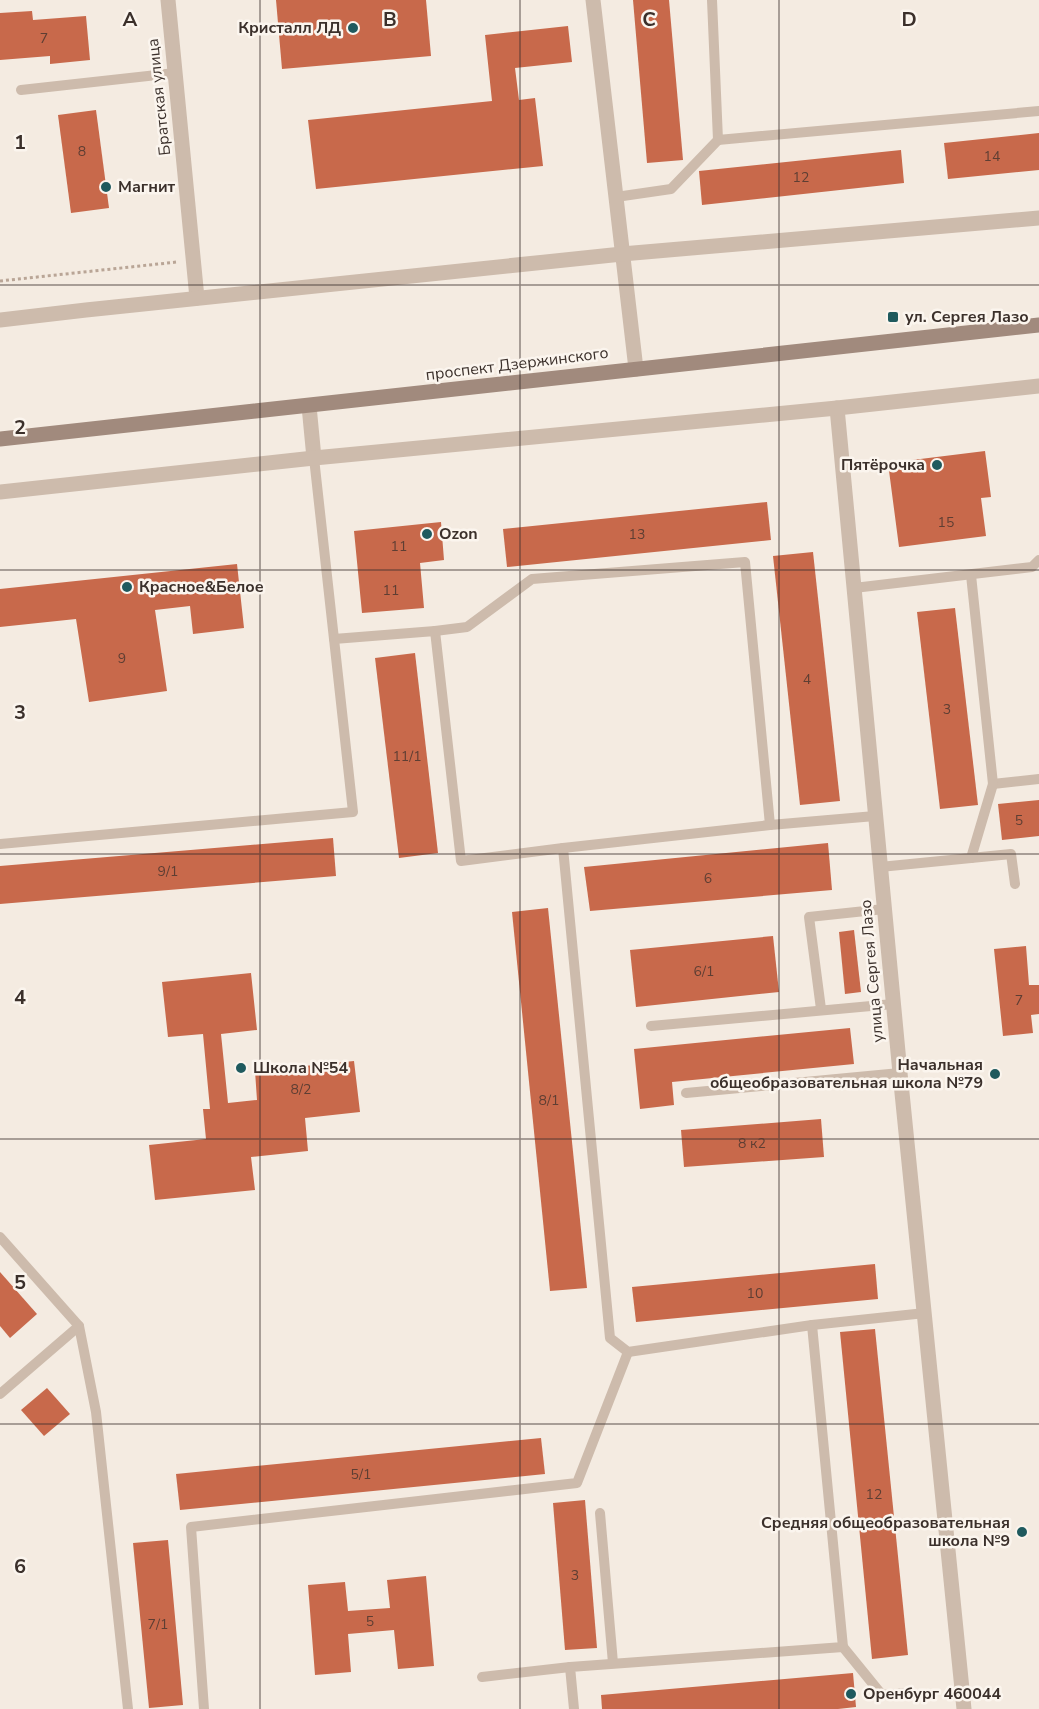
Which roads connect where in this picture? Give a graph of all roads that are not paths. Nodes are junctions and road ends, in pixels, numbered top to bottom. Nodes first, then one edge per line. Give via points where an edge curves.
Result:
1 (168, 0) edge
2 (593, 0) edge
3 (712, 0) edge
4 (175, 73) junction
5 (21, 90) dead end
6 (1039, 111) edge
7 (718, 140) junction
8 (616, 196) junction
9 (1039, 218) edge
10 (622, 254) junction
11 (197, 298) junction
12 (0, 320) edge
13 (1039, 325) edge
14 (636, 369) junction
15 (1039, 386) edge
16 (309, 406) junction
17 (837, 408) junction
18 (0, 439) edge
19 (314, 458) junction
20 (0, 492) edge
21 (1039, 560) edge
22 (971, 575) junction
23 (854, 588) junction
24 (435, 631) junction
25 (334, 639) junction
26 (1039, 779) edge
27 (993, 784) junction
28 (875, 816) junction
29 (770, 825) junction
30 (0, 844) edge
31 (563, 848) junction
32 (970, 858) junction
33 (880, 867) junction
34 (1015, 884) dead end
35 (884, 909) junction
36 (893, 1004) junction
37 (820, 1009) junction
38 (651, 1026) dead end
39 (900, 1073) junction
40 (686, 1093) dead end
41 (0, 1237) edge
42 (925, 1313) junction
43 (812, 1325) junction
44 (79, 1326) junction
45 (628, 1352) junction
46 (0, 1394) edge
47 (600, 1513) dead end
48 (843, 1647) junction
49 (614, 1663) junction
50 (570, 1667) junction
51 (482, 1677) dead end
52 (906, 1693) dead end
53 (128, 1709) edge
54 (204, 1709) edge
55 (574, 1709) edge
56 (964, 1709) edge

1 - 4 street, Братская улица
2 - 8 street
3 - 7 lane
4 - 5 lane
4 - 11 street, Братская улица
6 - 7 lane
7 - 8 lane via 671,189
8 - 10 street
9 - 10 street
10 - 11 street
10 - 14 street
11 - 12 street
13 - 14 main road, проспект Дзержинского
14 - 16 main road, проспект Дзержинского
15 - 17 street
16 - 18 main road, проспект Дзержинского
16 - 19 street
17 - 19 street
17 - 23 street, улица Сергея Лазо
19 - 20 street
19 - 25 lane
21 - 22 lane via 1032,567
22 - 23 lane
22 - 27 lane
23 - 28 street, улица Сергея Лазо
24 - 25 lane
24 - 29 lane via 467,627 532,579 745,562
24 - 31 lane via 461,861
25 - 30 lane via 353,812
26 - 27 lane
27 - 32 lane
28 - 29 lane
28 - 33 street, улица Сергея Лазо
29 - 31 lane
31 - 45 lane via 610,1338
32 - 33 lane
32 - 34 lane via 1011,854
33 - 35 street, улица Сергея Лазо
35 - 36 street, улица Сергея Лазо
35 - 37 lane via 809,917
36 - 37 lane
36 - 39 street, улица Сергея Лазо
37 - 38 lane
39 - 40 lane
39 - 42 street, улица Сергея Лазо
41 - 44 lane
42 - 43 lane
42 - 56 street, улица Сергея Лазо
43 - 45 lane
43 - 48 lane
44 - 46 lane
44 - 53 lane via 96,1412
45 - 54 lane via 577,1483 191,1527
47 - 49 lane
48 - 49 lane
48 - 52 lane via 882,1695
49 - 50 lane
50 - 51 lane
50 - 55 lane

